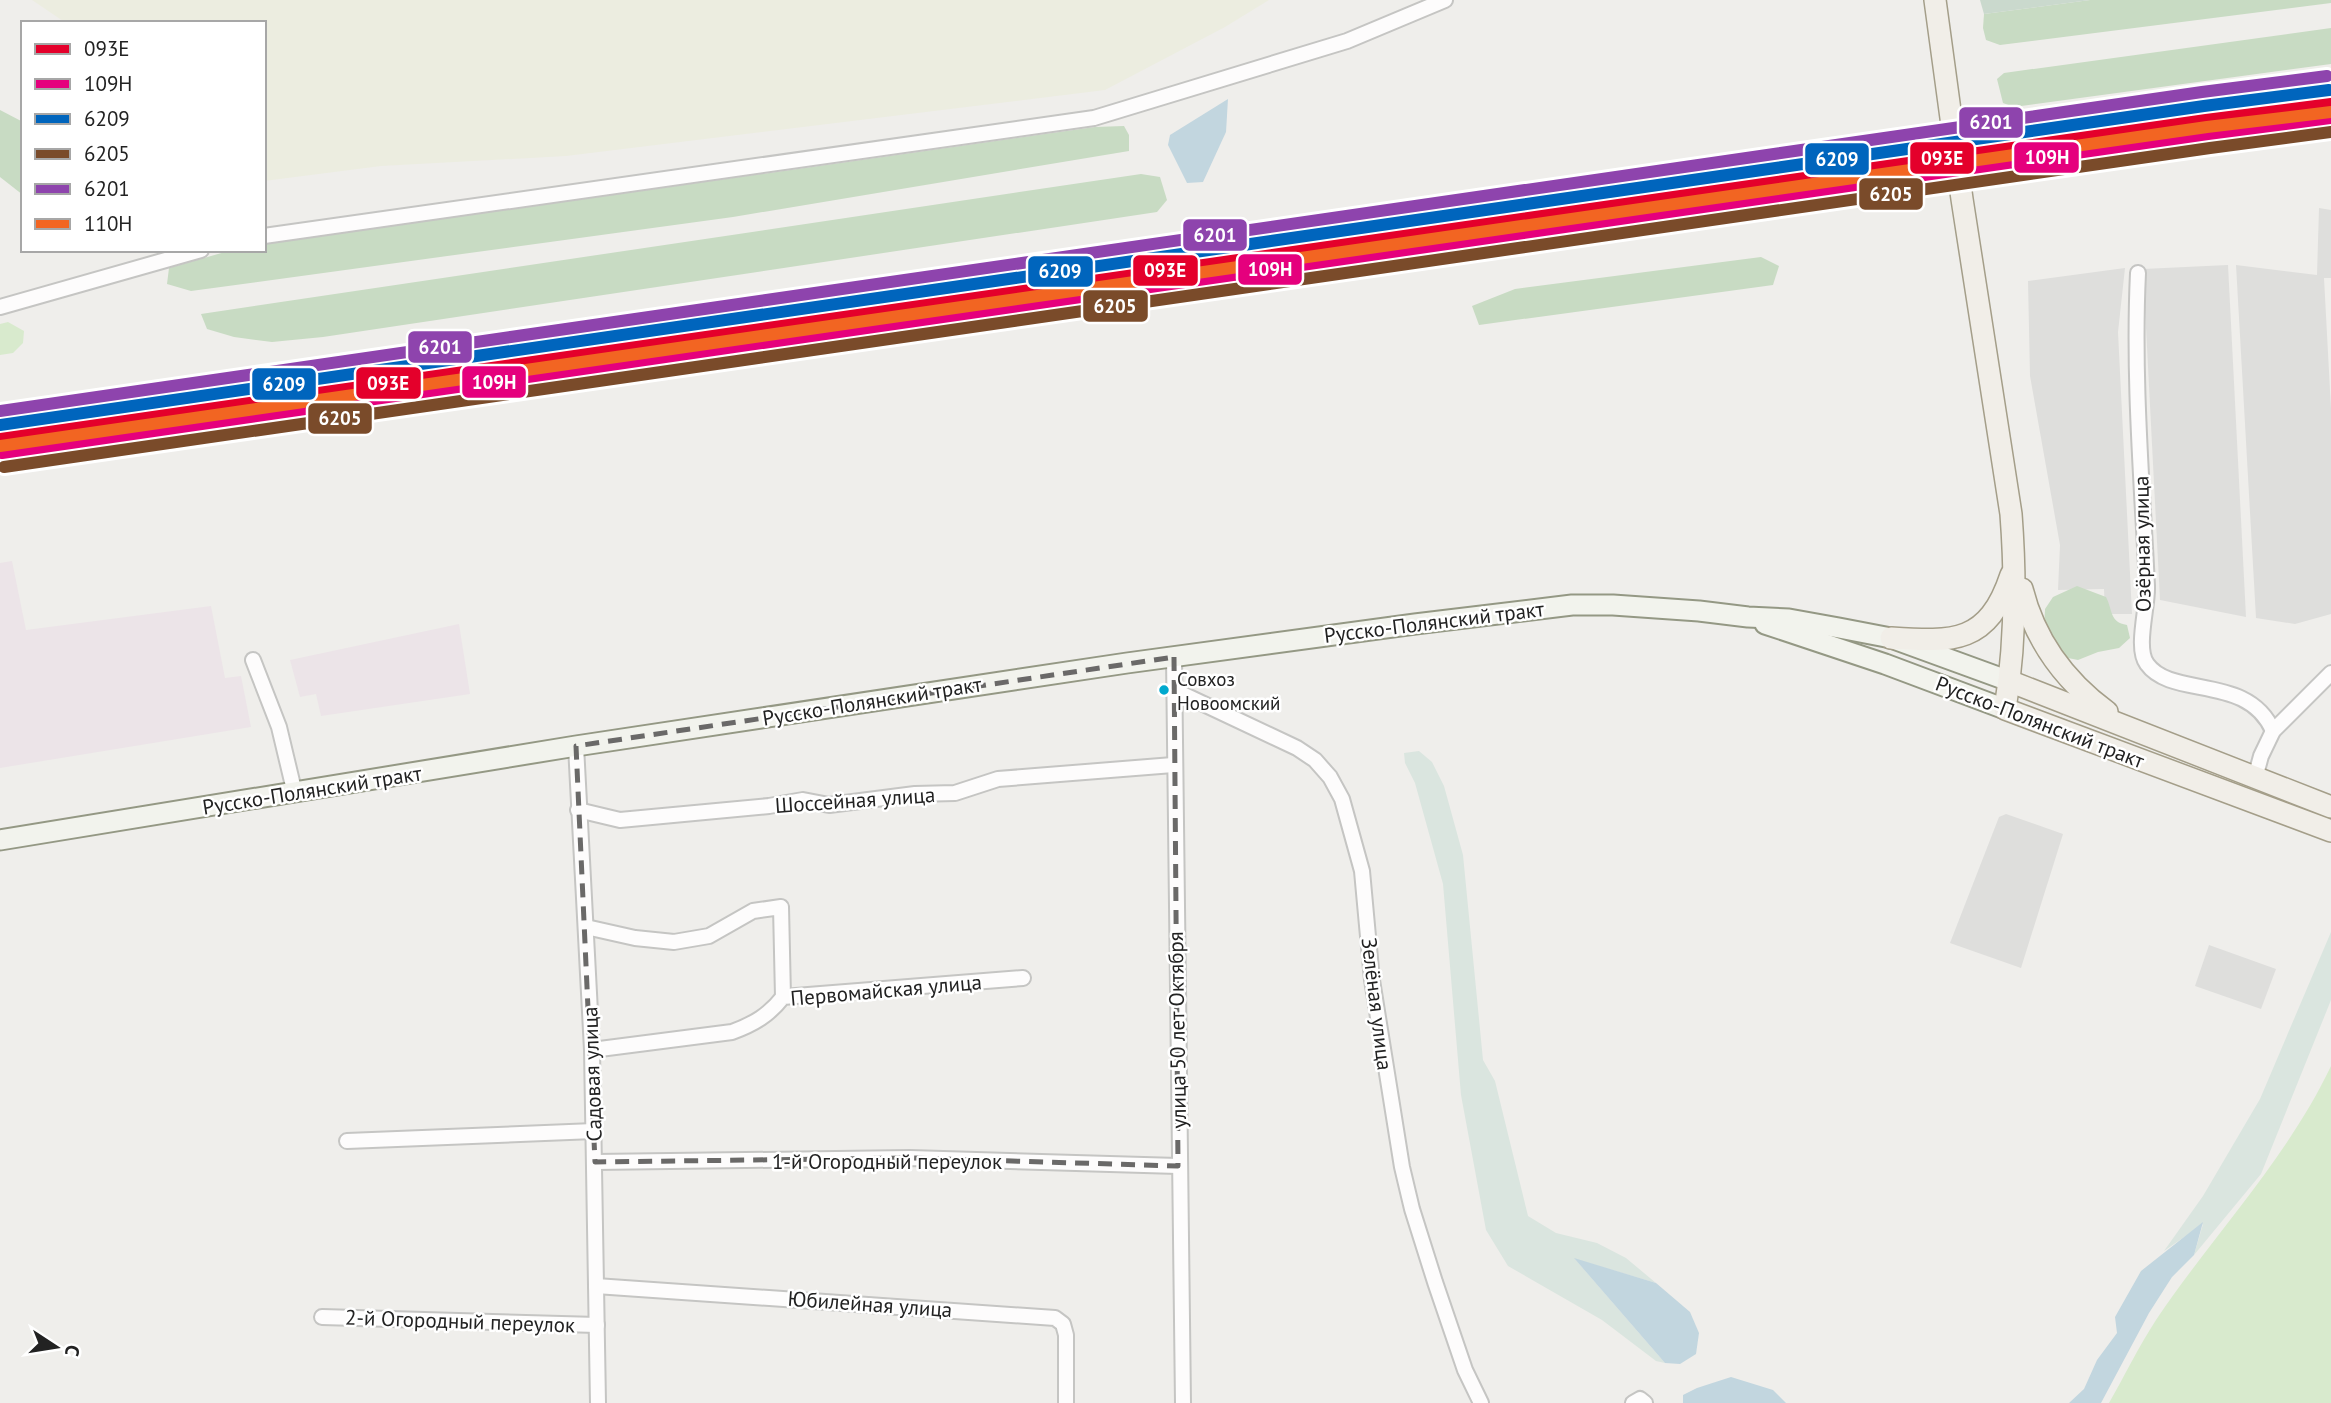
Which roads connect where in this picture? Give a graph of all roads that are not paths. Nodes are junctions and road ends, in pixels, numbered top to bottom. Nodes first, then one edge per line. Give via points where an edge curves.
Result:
1 (1445, 0) edge
2 (1935, 0) edge
3 (266, 236) edge
4 (194, 252) edge
5 (2138, 273) dead end
6 (0, 307) edge
7 (2015, 564) junction
8 (1748, 617) junction
9 (1891, 638) junction
10 (1174, 657) junction
11 (253, 660) dead end
12 (2331, 673) edge
13 (2009, 681) junction
14 (1174, 690) junction
15 (2004, 709) junction
16 (2273, 731) junction
17 (2150, 738) junction
18 (576, 746) junction
19 (1174, 765) junction
20 (2255, 778) junction
21 (295, 794) junction
22 (2331, 807) edge
23 (578, 810) junction
24 (2331, 831) edge
25 (0, 840) edge
26 (586, 927) junction
27 (1023, 978) dead end
28 (783, 997) junction
29 (592, 1050) junction
30 (594, 1130) junction
31 (347, 1140) dead end
32 (595, 1162) junction
33 (1178, 1166) junction
34 (596, 1286) junction
35 (323, 1317) dead end
36 (597, 1325) junction
37 (598, 1403) edge
38 (1066, 1403) edge
39 (1183, 1403) edge
40 (1481, 1403) edge
41 (1633, 1403) edge
42 (1645, 1403) edge

1 - 3 street via 1347,41 1094,118
2 - 7 main road
4 - 6 street
5 - 16 street, Озёрная улица via 2135,343 2147,593 2145,662 2169,680 2213,688 2253,705
7 - 9 main road via 2002,600 1974,631 1937,640
7 - 13 main road
7 - 17 main road via 2026,608 2056,663 2088,698
8 - 9 main road, Русско-Полянский тракт via 1789,619
8 - 10 main road, Русско-Полянский тракт via 1644,606 1572,605
8 - 15 main road, Русско-Полянский тракт
9 - 13 main road, Русско-Полянский тракт
10 - 14 street, улица 50 лет Октября
10 - 18 main road, Русско-Полянский тракт
11 - 21 street via 279,727
12 - 16 street
13 - 15 main road
13 - 17 main road, Русско-Полянский тракт
14 - 19 street, улица 50 лет Октября
14 - 40 street, Зелёная улица via 1297,748 1315,760 1342,799 1362,871 1372,980 1402,1167 1435,1282
15 - 24 main road, Русско-Полянский тракт
16 - 20 street
17 - 20 main road, Русско-Полянский тракт
18 - 21 main road, Русско-Полянский тракт
18 - 23 street, Садовая улица
19 - 23 street, Шоссейная улица via 998,779 955,793 829,805 803,800 620,820
19 - 33 street, улица 50 лет Октября
20 - 22 main road, Русско-Полянский тракт
21 - 25 main road, Русско-Полянский тракт
23 - 26 street, Садовая улица
26 - 28 street via 674,942 709,936 752,911 781,907
26 - 29 street, Садовая улица
27 - 28 street, Первомайская улица
28 - 29 street, Первомайская улица via 754,1024 732,1032
29 - 30 street, Садовая улица
30 - 31 street
30 - 32 street, Садовая улица
32 - 33 street, 1-й Огородный переулок via 910,1158
32 - 34 street, Садовая улица
33 - 39 street, улица 50 лет Октября
34 - 36 street, Садовая улица
34 - 38 street, Юбилейная улица via 1055,1318 1066,1335
35 - 36 street, 2-й Огородный переулок
36 - 37 street, Садовая улица
41 - 42 street via 1640,1399

